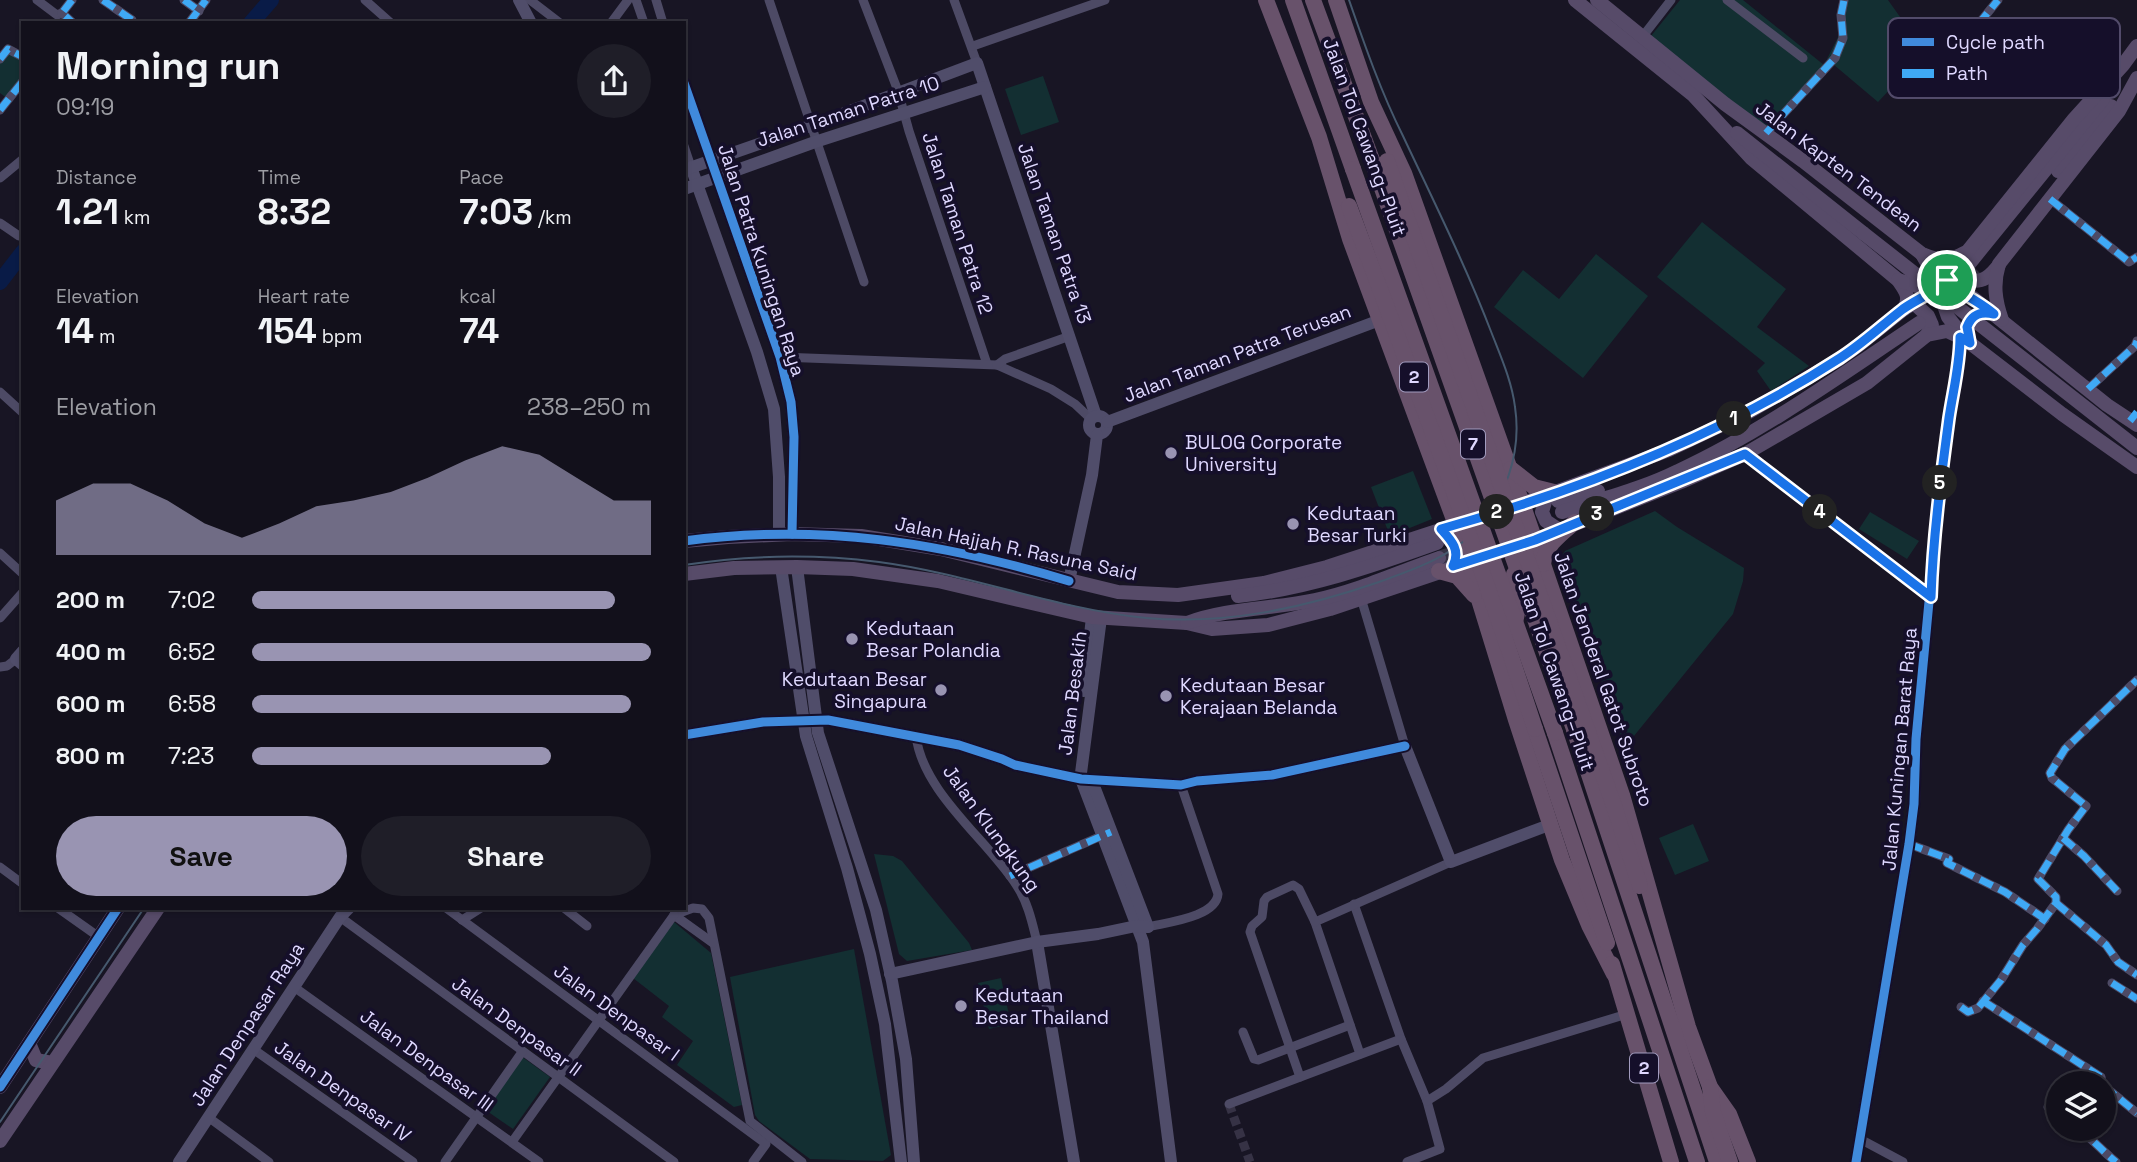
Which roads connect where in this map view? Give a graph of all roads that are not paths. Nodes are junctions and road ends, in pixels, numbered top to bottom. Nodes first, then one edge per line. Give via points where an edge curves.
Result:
1 (37, 0) edge
2 (72, 0) edge
3 (103, 0) edge
4 (184, 0) edge
5 (206, 0) edge
6 (365, 0) edge
7 (519, 0) edge
8 (530, 0) edge
9 (628, 0) edge
10 (636, 0) edge
11 (656, 0) edge
12 (769, 0) edge
13 (863, 0) edge
14 (954, 0) edge
15 (1105, 0) edge
16 (1266, 0) edge
17 (1293, 0) edge
18 (1313, 0) edge
19 (1336, 0) edge
20 (1574, 0) edge
21 (1597, 0) edge
22 (1671, 0) edge
23 (1727, 0) edge
24 (1844, 0) edge
25 (1998, 0) edge
26 (199, 10) junction
27 (58, 17) edge
28 (1983, 18) edge
29 (614, 19) edge
30 (132, 20) dead end
31 (191, 21) edge
32 (389, 21) edge
33 (530, 21) edge
34 (557, 21) edge
35 (643, 21) edge
36 (662, 21) edge
37 (1643, 36) junction
38 (973, 46) junction
39 (2137, 46) edge
40 (21, 56) edge
41 (1803, 58) dead end
42 (0, 59) edge
43 (977, 63) junction
44 (2120, 68) edge
45 (2135, 81) edge
46 (21, 84) edge
47 (985, 87) junction
48 (686, 89) edge
49 (898, 91) junction
50 (2120, 97) edge
51 (2093, 98) edge
52 (2119, 98) edge
53 (1371, 102) junction
54 (1725, 104) junction
55 (0, 110) edge
56 (1708, 111) junction
57 (905, 113) junction
58 (810, 126) junction
59 (1766, 133) junction
60 (815, 142) junction
61 (710, 160) junction
62 (21, 161) edge
63 (1328, 161) junction
64 (1380, 161) junction
65 (688, 169) edge
66 (717, 175) junction
67 (0, 178) edge
68 (691, 186) edge
69 (2050, 199) junction
70 (0, 223) edge
71 (1866, 230) junction
72 (19, 236) dead end
73 (1922, 254) junction
74 (2137, 257) edge
75 (1969, 261) junction
76 (2000, 264) junction
77 (1930, 268) junction
78 (1898, 280) junction
79 (864, 282) dead end
80 (1947, 286) junction
81 (1998, 317) junction
82 (1914, 319) junction
83 (1380, 320) junction
84 (1070, 336) junction
85 (1965, 340) junction
86 (2137, 341) edge
87 (1469, 355) junction
88 (780, 357) junction
89 (992, 364) junction
90 (1399, 373) junction
91 (2088, 389) junction
92 (0, 393) edge
93 (21, 411) edge
94 (1749, 412) junction
95 (1098, 419) junction
96 (2135, 419) edge
97 (2137, 438) edge
98 (2137, 448) edge
99 (1745, 454) junction
100 (1727, 461) junction
101 (2137, 467) edge
102 (1510, 468) junction
103 (1573, 496) junction
104 (1522, 503) junction
105 (1559, 505) junction
106 (1558, 529) junction
107 (785, 534) junction
108 (1535, 540) junction
109 (686, 541) edge
110 (1507, 549) junction
111 (1447, 550) junction
112 (0, 553) edge
113 (1543, 564) junction
114 (781, 567) junction
115 (797, 567) junction
116 (21, 573) edge
117 (686, 574) edge
118 (1069, 581) junction
119 (800, 589) junction
120 (785, 590) junction
121 (21, 594) edge
122 (1931, 597) junction
123 (1361, 598) junction
124 (1480, 603) junction
125 (1096, 617) junction
126 (0, 618) edge
127 (1187, 623) junction
128 (1573, 655) junction
129 (21, 658) edge
130 (0, 667) edge
131 (1501, 673) junction
132 (2137, 680) edge
133 (1588, 699) junction
134 (810, 720) junction
135 (1516, 720) junction
136 (686, 735) edge
137 (916, 736) junction
138 (1405, 746) junction
139 (1082, 776) junction
140 (1197, 781) junction
141 (1181, 785) junction
142 (1549, 825) junction
143 (1107, 834) junction
144 (2063, 838) junction
145 (1909, 844) junction
146 (1451, 862) junction
147 (0, 867) edge
148 (1010, 876) junction
149 (21, 883) edge
150 (2117, 891) dead end
151 (2056, 903) junction
152 (1354, 904) junction
153 (61, 910) edge
154 (117, 910) edge
155 (157, 910) edge
156 (449, 910) edge
157 (478, 910) edge
158 (567, 910) edge
159 (345, 913) edge
160 (674, 915) junction
161 (2045, 919) junction
162 (463, 920) junction
163 (1315, 922) junction
164 (587, 926) dead end
165 (1141, 932) junction
166 (99, 937) junction
167 (713, 943) junction
168 (1038, 946) junction
169 (1667, 958) junction
170 (1614, 974) junction
171 (2137, 975) edge
172 (891, 977) junction
173 (2112, 983) dead end
174 (294, 987) junction
175 (2137, 999) edge
176 (1983, 1001) junction
177 (1961, 1007) dead end
178 (1627, 1014) junction
179 (599, 1021) junction
180 (1350, 1025) junction
181 (1243, 1032) dead end
182 (1401, 1039) junction
183 (29, 1043) junction
184 (1289, 1048) junction
185 (253, 1049) junction
186 (522, 1052) junction
187 (1360, 1054) junction
188 (52, 1063) junction
189 (2093, 1071) edge
190 (1300, 1077) junction
191 (558, 1078) junction
192 (0, 1087) edge
193 (1710, 1087) junction
194 (2116, 1096) edge
195 (1427, 1101) junction
196 (1229, 1104) dead end
197 (2137, 1113) edge
198 (208, 1117) junction
199 (476, 1117) junction
200 (1860, 1139) junction
201 (0, 1140) edge
202 (2092, 1141) edge
203 (512, 1142) junction
204 (1424, 1159) edge
205 (178, 1162) edge
206 (269, 1162) edge
207 (412, 1162) edge
208 (445, 1162) edge
209 (539, 1162) edge
210 (674, 1162) edge
211 (753, 1162) edge
212 (802, 1162) edge
213 (901, 1162) edge
214 (914, 1162) edge
215 (1074, 1162) edge
216 (1171, 1162) edge
217 (1407, 1162) edge
218 (1671, 1162) edge
219 (1697, 1162) edge
220 (1717, 1162) edge
221 (1730, 1162) edge
222 (1748, 1162) edge
223 (1856, 1162) edge
224 (1903, 1162) edge
225 (2116, 1162) edge

1 - 27 street
2 - 27 street
3 - 30 street
4 - 26 street
5 - 26 street
6 - 32 street
7 - 33 street
8 - 34 street
9 - 29 street
10 - 35 street
11 - 36 street
12 - 58 street
13 - 49 street, Jalan Taman Patra 12
14 - 38 street
15 - 38 street
16 - 63 highway, 2
17 - 219 highway, Jalan Tol Cawang–Pluit / 7, bridge via 1555,733
18 - 64 highway, Jalan Tol Cawang–Pluit / 7
19 - 53 highway, Jalan Jenderal Gatot Subroto / 2
20 - 56 main road, Jalan Kapten Tendean
21 - 37 main road, Jalan Kapten Tendean
22 - 37 street
23 - 41 street
24 - 59 street via 1843,38 1835,58
25 - 28 street
26 - 31 street
37 - 54 main road, Jalan Kapten Tendean
38 - 43 street
39 - 44 main road
40 - 42 street via 8,49
43 - 47 street, Jalan Taman Patra 13
43 - 49 street, Jalan Taman Patra 10
45 - 50 main road
45 - 69 main road via 2119,111
46 - 55 street
47 - 57 street, Jalan Taman Patra 10
47 - 84 street, Jalan Taman Patra 13
48 - 61 street, Jalan Patra Kuningan Raya
49 - 57 street, Jalan Taman Patra 12
49 - 58 street, Jalan Taman Patra 10
51 - 75 main road
52 - 75 main road
53 - 64 highway, Jalan Jenderal Gatot Subroto / 2
53 - 87 highway, Jalan Jenderal Gatot Subroto / 2 via 1404,173
54 - 59 main road, Jalan Kapten Tendean
54 - 71 main road, Jalan Kapten Tendean via 1760,140
56 - 71 main road, Jalan Kapten Tendean
56 - 78 main road, Jalan Kapten Tendean via 1751,158
57 - 60 street, Jalan Taman Patra 10
57 - 89 street, Jalan Taman Patra 12
58 - 60 street
58 - 61 street, Jalan Taman Patra 10
59 - 73 main road, Jalan Kapten Tendean
60 - 66 street, Jalan Taman Patra 10
60 - 79 street
61 - 65 street, Jalan Taman Patra 10
61 - 66 street, Jalan Patra Kuningan Raya
62 - 67 street
63 - 83 highway, 2 via 1346,228
63 - 170 highway, 2, bridge via 1349,206 1491,592
64 - 169 highway, Jalan Jenderal Gatot Subroto / 2, bridge
64 - 220 highway, Jalan Tol Cawang–Pluit / 7, bridge
65 - 68 street, Jalan Patra Kuningan Raya
66 - 68 street, Jalan Taman Patra 10
66 - 88 street, Jalan Patra Kuningan Raya
68 - 107 street, Jalan Patra Kuningan Raya via 757,352 774,409
69 - 74 street via 2129,262
69 - 76 main road
70 - 72 street
71 - 97 main road, Jalan Kapten Tendean
71 - 98 main road, Jalan Kapten Tendean, bridge
73 - 75 main road, Jalan Kapten Tendean via 1943,261
73 - 77 main road
75 - 76 main road via 1961,266 1973,281 1983,280
75 - 80 main road
76 - 81 main road via 1995,290
77 - 78 main road via 1926,280 1917,286
77 - 80 main road
78 - 82 main road
80 - 81 main road via 1972,297
80 - 82 main road
80 - 85 main road via 1948,317
81 - 85 main road via 1981,313 1972,318
81 - 91 main road
82 - 85 main road
82 - 94 main road via 1859,345
82 - 99 main road via 1867,383
82 - 100 main road via 1886,356
82 - 103 main road via 1832,375 1718,442 1640,477
82 - 105 main road via 1835,381 1707,457 1663,478
83 - 90 highway, 2
83 - 95 street, Jalan Taman Patra Terusan
84 - 89 street
84 - 95 street, Jalan Taman Patra 13
85 - 101 main road
85 - 122 street, Jalan Kuningan Barat Raya via 1941,474
86 - 91 street
87 - 90 highway via 1456,376 1435,387
87 - 102 highway, Jalan Jenderal Gatot Subroto / 2
88 - 89 street
88 - 107 street, Jalan Patra Kuningan Raya via 794,437
89 - 95 street via 1051,389
90 - 111 highway, 2
91 - 96 main road
92 - 93 street
94 - 103 main road via 1677,455
94 - 105 main road
95 - 118 street via 1104,433 1097,435
99 - 100 main road
99 - 122 street
100 - 105 main road via 1681,482
102 - 104 highway, Jalan Jenderal Gatot Subroto / 2
102 - 105 highway
103 - 105 main road
104 - 105 main road
104 - 108 highway, Jalan Jenderal Gatot Subroto / 2
104 - 111 main road
105 - 106 main road
105 - 106 main road via 1542,512
105 - 113 highway
106 - 108 main road
107 - 109 main road, Jalan Hajjah R. Rasuna Said
107 - 118 main road, Jalan Hajjah R. Rasuna Said via 885,539
108 - 110 main road
108 - 113 highway, Jalan Jenderal Gatot Subroto / 2
110 - 111 main road
110 - 131 highway via 1516,581 1517,617 1504,646
111 - 118 main road, Jalan Hajjah R. Rasuna Said via 1384,550 1264,583 1185,594 1118,592
111 - 123 main road
111 - 124 highway, 2
111 - 124 highway via 1457,576
111 - 127 main road via 1318,600 1208,615
112 - 116 street
113 - 128 highway, Jalan Jenderal Gatot Subroto / 2
114 - 115 main road
114 - 117 main road
114 - 120 street
115 - 119 street
115 - 125 main road via 929,579
119 - 120 street
119 - 134 street
120 - 134 street
121 - 126 street
122 - 145 street, Jalan Kuningan Barat Raya
123 - 127 main road via 1268,625 1212,629
123 - 138 street
124 - 131 highway, 2
125 - 127 main road
125 - 139 street, Jalan Besakih
128 - 131 highway via 1554,641 1532,636 1517,646
128 - 133 highway, Jalan Jenderal Gatot Subroto / 2
129 - 130 street
131 - 135 highway, 2
132 - 144 street via 2065,749 2050,773 2086,806
133 - 135 highway via 1563,681 1545,678 1523,697
133 - 169 highway, Jalan Jenderal Gatot Subroto / 2 via 1622,796
134 - 136 street via 763,722
134 - 137 street
134 - 172 street via 876,910
134 - 213 street via 806,736 847,868 885,1024
135 - 142 highway, 2
137 - 139 street
137 - 148 street, Jalan Klungkung via 923,760 946,799
138 - 140 street via 1272,775
138 - 146 street
139 - 140 street
139 - 141 street
139 - 143 street, Jalan Besakih
140 - 141 street
141 - 165 street via 1218,899 1205,912
142 - 146 street
142 - 170 highway, 2 via 1574,893
143 - 148 street
143 - 165 street, Jalan Besakih
144 - 150 street
144 - 151 street via 2038,881 2056,897
145 - 161 street via 1949,859 1947,863 2005,892
145 - 200 street, Jalan Kuningan Barat Raya
146 - 152 street
147 - 149 street
148 - 168 street, Jalan Klungkung via 1027,903
151 - 161 street
151 - 171 street
152 - 163 street
152 - 182 street
153 - 166 street
154 - 166 main road
155 - 188 main road
156 - 162 street, Jalan Denpasar I
157 - 162 street
158 - 164 street
159 - 174 street, Jalan Denpasar Raya
159 - 186 street, Jalan Denpasar II
160 - 167 street
160 - 167 street via 702,909 709,918
160 - 179 street
161 - 176 street
162 - 179 street, Jalan Denpasar I
163 - 180 street
163 - 184 street via 1293,885 1267,897 1262,918 1251,929
165 - 168 street
165 - 216 street, Jalan Besakih
166 - 183 main road
167 - 212 street via 750,1121
168 - 172 street
168 - 215 street
169 - 193 highway, Jalan Jenderal Gatot Subroto / 2
170 - 178 highway, 2
172 - 214 street via 906,1059
173 - 175 street
174 - 185 street, Jalan Denpasar Raya
174 - 199 street, Jalan Denpasar III
176 - 177 street via 1971,1012
176 - 189 street
178 - 195 street via 1483,1058
178 - 218 highway, 2
179 - 191 street
179 - 211 street, Jalan Denpasar I via 766,1144
180 - 184 street
180 - 187 street
181 - 184 street via 1256,1060
182 - 187 street
182 - 195 street
183 - 188 main road via 36,1060
183 - 192 main road
184 - 190 street
185 - 198 street, Jalan Denpasar Raya
185 - 207 street, Jalan Denpasar IV
186 - 191 street, Jalan Denpasar II
186 - 199 street
187 - 190 street
188 - 201 main road
190 - 196 street
191 - 203 street
191 - 210 street, Jalan Denpasar II
193 - 221 highway via 1713,1112
193 - 222 highway, Jalan Jenderal Gatot Subroto / 2 via 1729,1114
194 - 197 street
195 - 204 street via 1440,1149
198 - 205 street, Jalan Denpasar Raya
198 - 206 street
199 - 203 street, Jalan Denpasar III
199 - 208 street
200 - 223 street, Jalan Kuningan Barat Raya
200 - 224 street
202 - 225 street
203 - 209 street, Jalan Denpasar III
204 - 217 street

